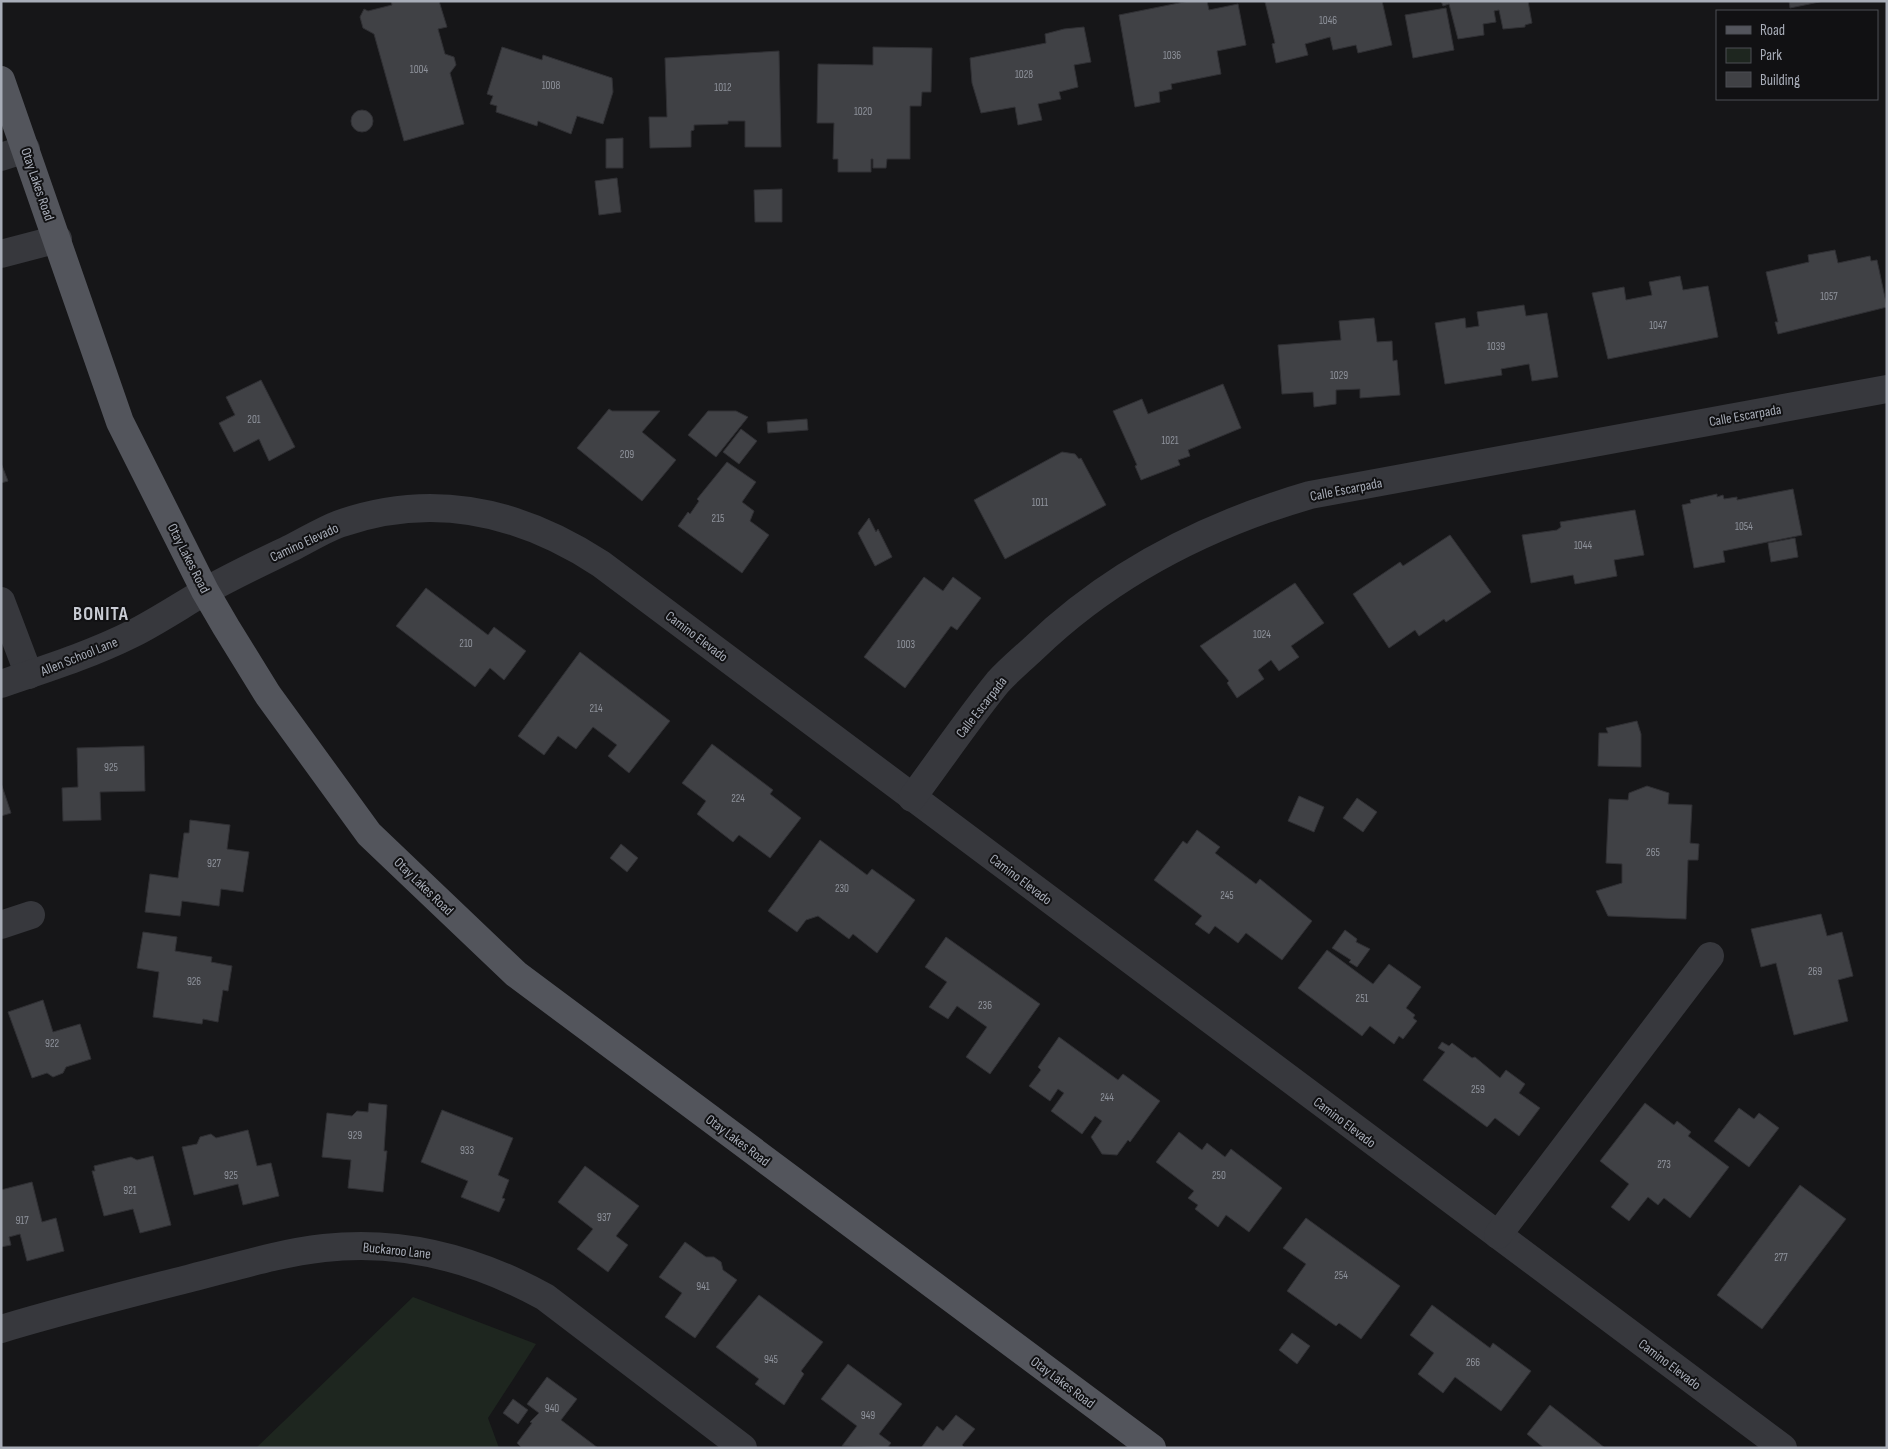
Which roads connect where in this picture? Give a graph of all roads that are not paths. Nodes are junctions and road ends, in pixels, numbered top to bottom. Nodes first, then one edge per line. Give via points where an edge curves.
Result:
1 (1, 80) edge
2 (14, 153) edge
3 (58, 239) junction
4 (1, 254) edge
5 (1887, 389) edge
6 (205, 591) junction
7 (1, 601) edge
8 (29, 675) junction
9 (1, 684) edge
10 (912, 798) junction
11 (31, 915) dead end
12 (1, 925) edge
13 (1710, 956) dead end
14 (1498, 1235) junction
15 (1, 1329) edge
16 (744, 1448) edge
17 (1152, 1448) edge
18 (1783, 1448) edge

1 - 2 main road, Otay Lakes Road
2 - 3 main road, Otay Lakes Road
3 - 4 street
3 - 6 main road, Otay Lakes Road via 120,422
5 - 10 street, Calle Escarpada via 1310,495 1225,524 1131,572 1046,636 999,681
6 - 8 street, Allen School Lane via 132,634
6 - 10 street, Camino Elevado via 337,525 366,516 395,511 454,509 517,521 546,532 601,564
6 - 17 main road, Otay Lakes Road via 268,695 369,834 516,974
7 - 8 street
8 - 9 street, Allen School Lane
10 - 14 street, Camino Elevado
11 - 12 street
13 - 14 street
14 - 18 street, Camino Elevado
15 - 16 street, Buckaroo Lane via 284,1255 364,1245 404,1248 444,1255 479,1266 545,1297

